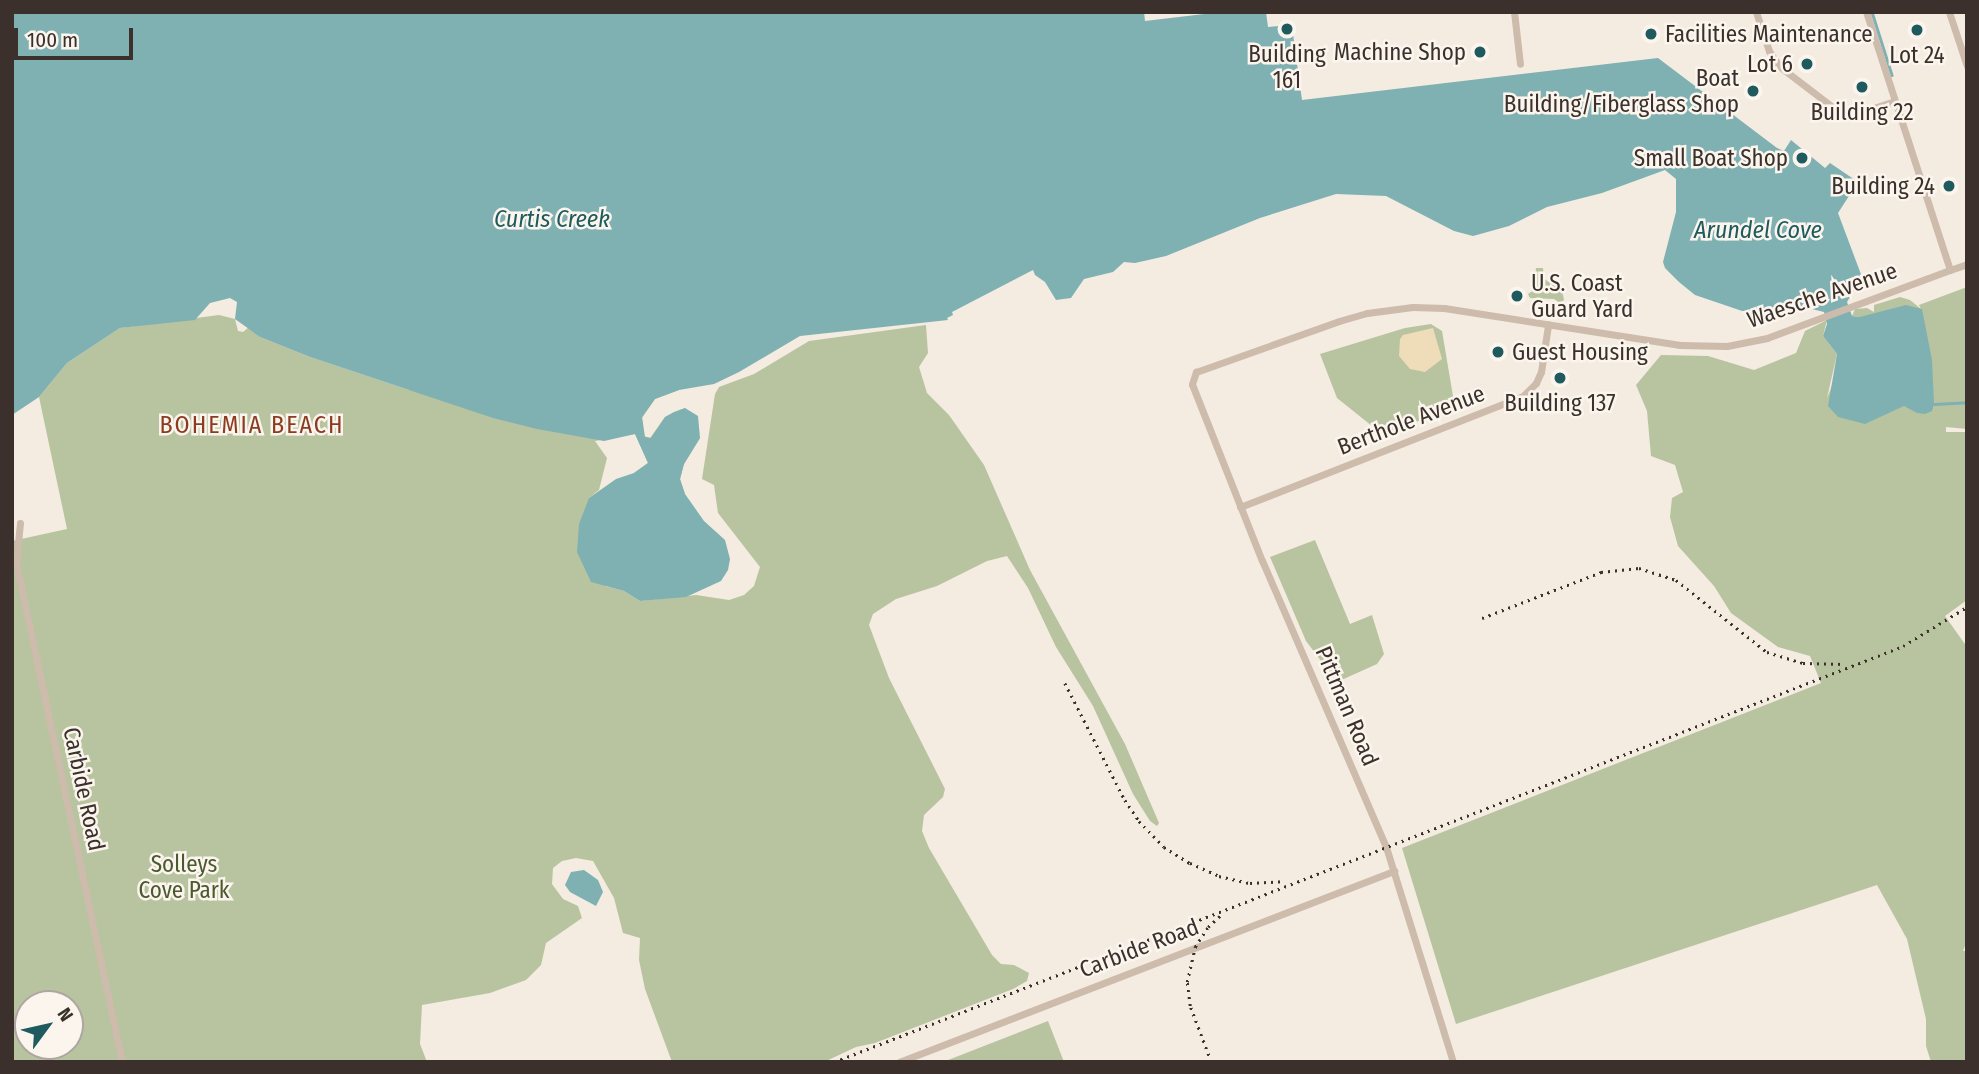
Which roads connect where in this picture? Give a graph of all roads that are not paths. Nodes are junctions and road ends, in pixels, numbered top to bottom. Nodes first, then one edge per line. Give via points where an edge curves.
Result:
1 (1514, 12) edge
2 (1756, 12) edge
3 (1866, 12) edge
4 (1949, 12) edge
5 (1520, 64) dead end
6 (1967, 66) edge
7 (1895, 101) junction
8 (1967, 264) edge
9 (1950, 270) junction
10 (1548, 326) junction
11 (1196, 372) joint
12 (1240, 507) junction
13 (20, 523) dead end
14 (1394, 871) junction
15 (122, 1062) edge
16 (899, 1062) edge
17 (1453, 1062) edge

1 - 5 street
2 - 7 street via 1779,66 1843,115
3 - 7 street
4 - 6 street
7 - 9 street
8 - 9 street, Waesche Avenue
9 - 10 street, Waesche Avenue via 1768,338 1704,347
10 - 11 street, Waesche Avenue via 1444,308 1389,309 1339,321
10 - 12 street, Berthole Avenue via 1536,383 1514,401
11 - 12 street, Pittman Road via 1192,384
12 - 14 street, Pittman Road
13 - 15 street, Carbide Road via 16,563
14 - 16 street, Carbide Road
14 - 17 street, Pittman Road

